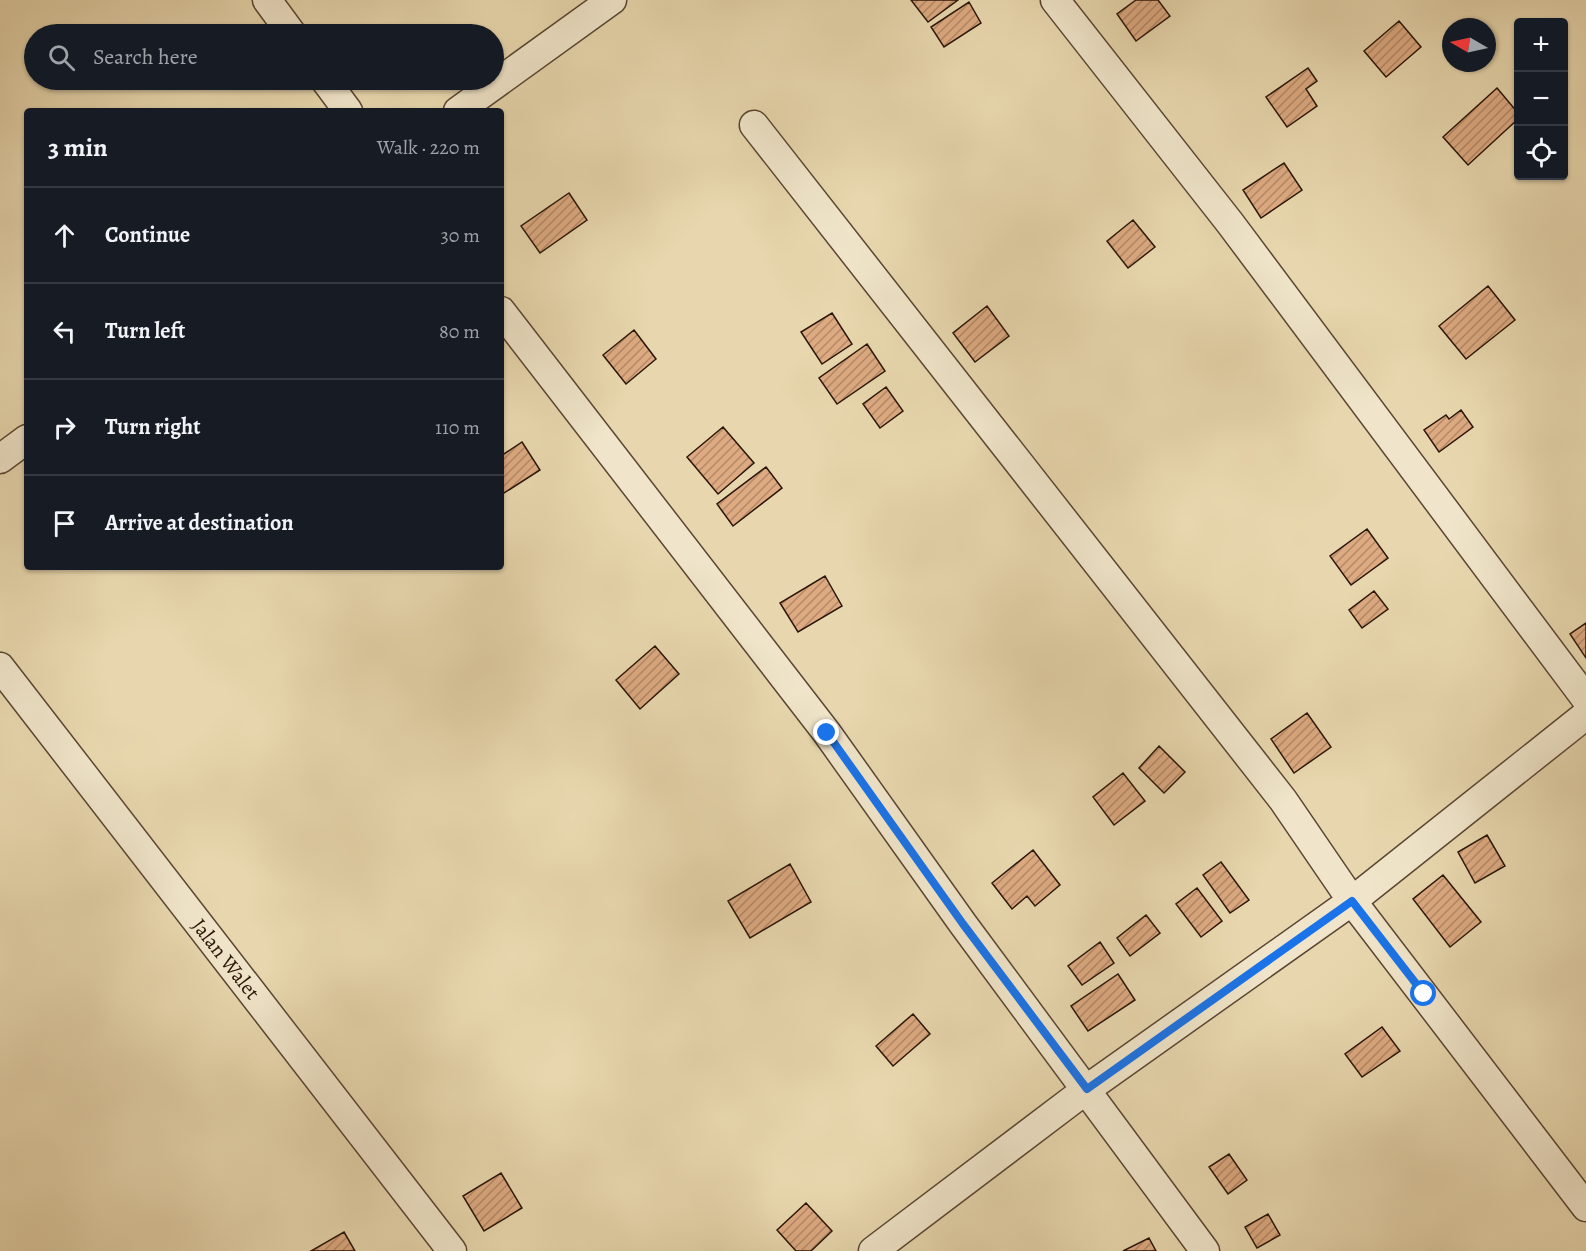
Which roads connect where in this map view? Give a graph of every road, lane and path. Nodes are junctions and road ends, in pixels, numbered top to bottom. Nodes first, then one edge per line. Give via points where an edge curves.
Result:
1 (267, 0) edge
2 (612, 0) edge
3 (1055, 0) edge
4 (285, 24) edge
5 (504, 78) edge
6 (332, 90) edge
7 (487, 90) edge
8 (346, 108) edge
9 (462, 108) edge
10 (754, 125) dead end
11 (504, 315) edge
12 (24, 441) edge
13 (0, 459) edge
14 (0, 667) edge
15 (1586, 699) edge
16 (1586, 714) edge
17 (1352, 901) junction
18 (1087, 1089) junction
19 (1586, 1207) edge
20 (452, 1251) edge
21 (873, 1251) edge
22 (1205, 1251) edge

1 - 4 street
2 - 5 street
3 - 15 street via 1230,223
6 - 8 street
7 - 9 street
10 - 17 street via 1284,800
11 - 18 street via 827,733
12 - 13 street
14 - 20 street, Jalan Walet
16 - 17 street
17 - 18 street
17 - 19 street
18 - 21 street
18 - 22 street

